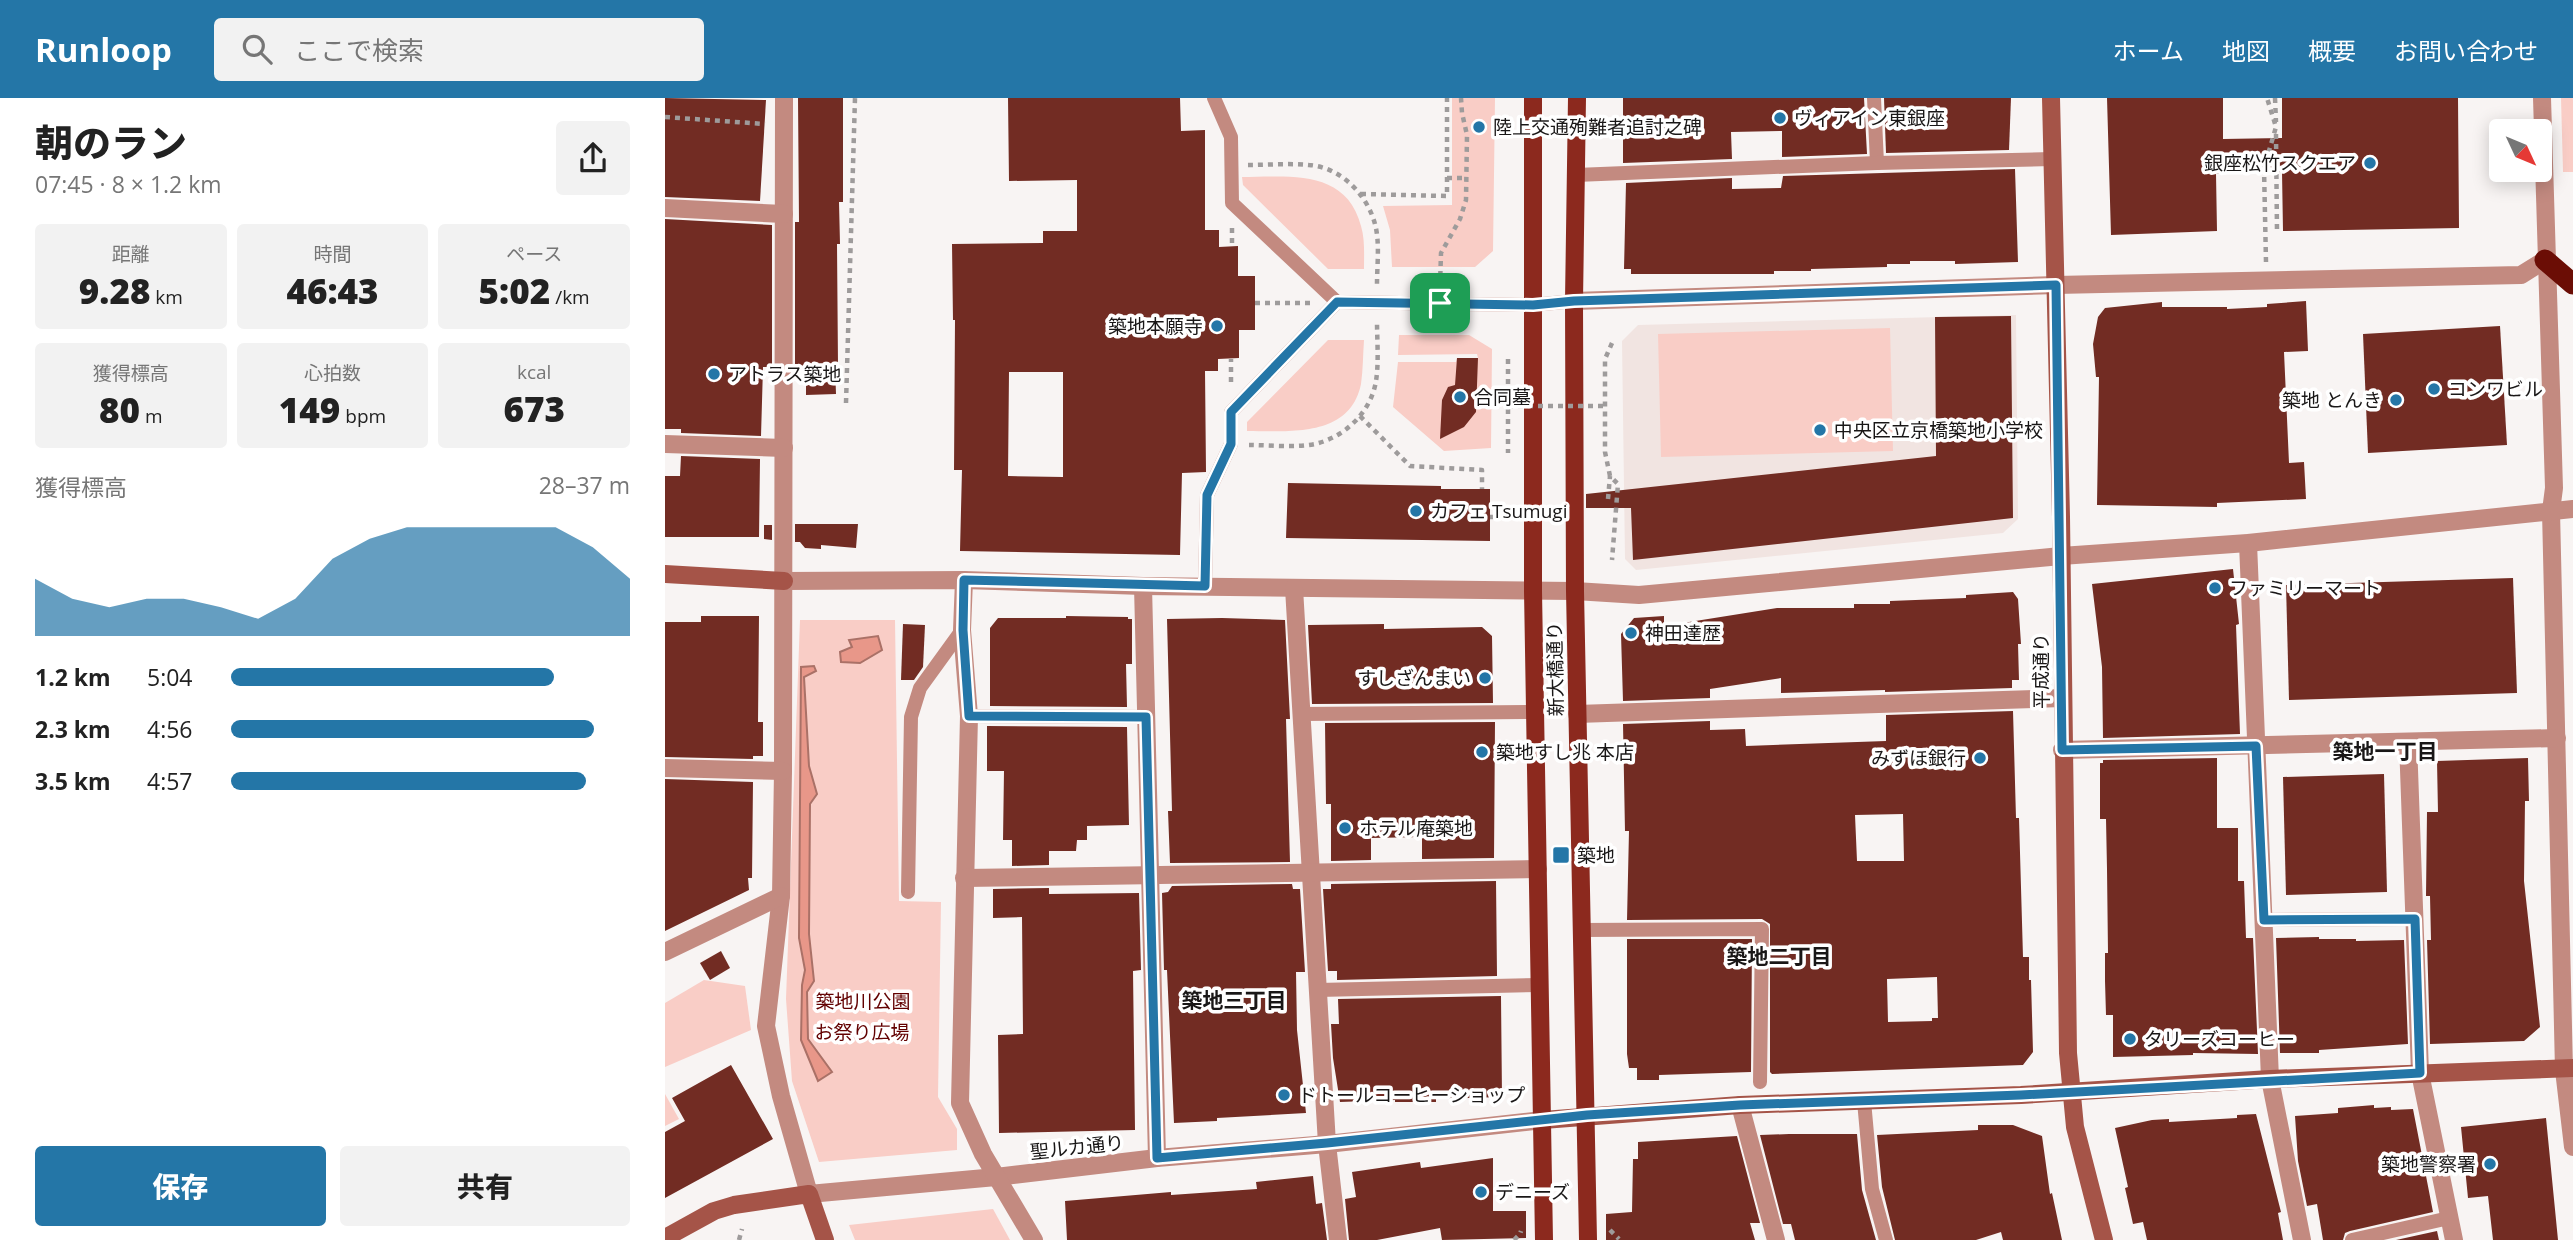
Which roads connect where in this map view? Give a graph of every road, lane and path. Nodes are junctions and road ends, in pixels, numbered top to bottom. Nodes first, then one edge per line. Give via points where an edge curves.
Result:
1 (784, 98) edge
2 (855, 98) edge
3 (1214, 98) edge
4 (1447, 98) edge
5 (1461, 98) edge
6 (1533, 98) edge
7 (1577, 98) edge
8 (1874, 98) edge
9 (2051, 98) edge
10 (2267, 98) edge
11 (2275, 98) edge
12 (2542, 98) edge
13 (665, 117) edge
14 (784, 125) junction
15 (2276, 127) junction
16 (2052, 159) junction
17 (1877, 163) junction
18 (1576, 175) junction
19 (1447, 178) junction
20 (1466, 178) junction
21 (1360, 194) dead end
22 (665, 208) edge
23 (784, 214) junction
24 (2277, 232) dead end
25 (2545, 260) junction
26 (2266, 264) dead end
27 (2573, 284) edge
28 (2056, 285) junction
29 (1574, 301) junction
30 (1337, 302) junction
31 (1255, 303) dead end
32 (1291, 303) dead end
33 (1440, 303) junction
34 (1533, 305) junction
35 (1612, 343) dead end
36 (1508, 359) dead end
37 (846, 403) dead end
38 (1508, 406) junction
39 (1606, 406) junction
40 (1360, 416) dead end
41 (665, 444) edge
42 (784, 447) junction
43 (1508, 453) dead end
44 (1610, 476) junction
45 (1482, 489) dead end
46 (1608, 499) dead end
47 (2564, 510) edge
48 (1490, 517) dead end
49 (1499, 517) dead end
50 (2248, 543) junction
51 (2061, 556) junction
52 (1612, 560) dead end
53 (665, 574) edge
54 (964, 580) junction
55 (784, 581) junction
56 (1143, 586) junction
57 (1205, 586) junction
58 (1294, 588) junction
59 (1533, 591) junction
60 (1575, 591) junction
61 (963, 630) junction
62 (2062, 698) junction
63 (1535, 712) junction
64 (1302, 714) junction
65 (1577, 714) junction
66 (969, 716) junction
67 (1146, 717) junction
68 (2557, 738) junction
69 (2408, 742) junction
70 (2256, 746) junction
71 (2062, 750) junction
72 (665, 768) edge
73 (783, 771) junction
74 (1538, 869) junction
75 (1312, 872) junction
76 (1150, 875) junction
77 (964, 878) junction
78 (908, 892) dead end
79 (781, 896) junction
80 (2415, 919) junction
81 (2264, 920) junction
82 (1582, 930) junction
83 (665, 952) edge
84 (1541, 985) junction
85 (1318, 990) junction
86 (2569, 1069) edge
87 (2420, 1073) junction
88 (2270, 1080) junction
89 (1760, 1082) dead end
90 (2070, 1092) junction
91 (1864, 1101) junction
92 (1740, 1105) junction
93 (1587, 1115) junction
94 (1543, 1120) junction
95 (1327, 1143) junction
96 (2573, 1147) edge
97 (1157, 1158) junction
98 (996, 1177) junction
99 (809, 1194) junction
100 (2449, 1218) junction
101 (1610, 1222) dead end
102 (1521, 1223) dead end
103 (742, 1229) dead end
104 (665, 1238) edge
105 (1619, 1239) edge
106 (739, 1240) edge
107 (825, 1240) edge
108 (1034, 1240) edge
109 (1338, 1240) edge
110 (1514, 1240) edge
111 (1544, 1240) edge
112 (1588, 1240) edge
113 (1776, 1240) edge
114 (1886, 1240) edge
115 (2104, 1240) edge
116 (2302, 1240) edge
117 (2352, 1240) edge
118 (2454, 1240) edge

1 - 14 street
2 - 37 path
3 - 30 lane via 1231,137 1232,203
4 - 19 path
5 - 20 path via 1467,135
6 - 34 main road, 新大橋通り
7 - 18 main road, 新大橋通り
8 - 17 lane
9 - 16 street, 平成通り
10 - 15 path
11 - 15 path
12 - 25 street
13 - 14 path
14 - 23 street
15 - 24 path
15 - 26 path via 2264,168
16 - 17 lane
16 - 28 street, 平成通り
17 - 18 lane
18 - 29 main road, 新大橋通り
19 - 20 path
19 - 21 path via 1447,196
20 - 33 path via 1462,214 1440,258
22 - 23 street
23 - 42 street
25 - 27 highway
25 - 28 street via 2521,275
25 - 47 street via 2554,488
28 - 29 street
28 - 51 street, 平成通り
29 - 34 lane
29 - 60 main road, 新大橋通り
30 - 33 lane
30 - 57 lane via 1231,412 1231,444 1207,495
31 - 32 path
33 - 34 lane
34 - 59 main road, 新大橋通り
35 - 39 path via 1605,359
36 - 38 path
38 - 39 path, bridge
38 - 43 path
39 - 44 path via 1605,452
40 - 45 path via 1410,466 1482,470
41 - 42 street
42 - 55 street
44 - 46 path
44 - 52 path via 1618,484
47 - 50 street
47 - 68 street
48 - 49 path
50 - 51 street
50 - 70 street
51 - 60 street via 1639,595
51 - 62 street, 平成通り
53 - 55 street
54 - 55 street
54 - 56 street
54 - 61 street
55 - 73 street
56 - 57 street
56 - 67 street
57 - 58 street
58 - 59 street
58 - 64 street
59 - 60 street
59 - 63 main road, 新大橋通り
60 - 65 main road, 新大橋通り
61 - 66 street
61 - 78 lane via 920,688 911,717
62 - 65 street
62 - 71 street, 平成通り
63 - 64 lane
63 - 74 main road, 新大橋通り
64 - 75 street
65 - 82 main road, 新大橋通り
66 - 67 lane
66 - 77 street
67 - 76 street
68 - 69 street
68 - 86 street
69 - 70 street
69 - 80 street
70 - 71 street
70 - 81 street
71 - 90 street, 平成通り
72 - 73 street
73 - 79 street
74 - 75 street
74 - 84 main road, 新大橋通り
75 - 76 street
75 - 85 street
76 - 77 street
76 - 97 street
77 - 98 street via 960,1103
79 - 83 street
79 - 99 street via 767,1026
80 - 81 lane
80 - 87 street
81 - 88 street
82 - 89 lane via 1762,929
82 - 93 main road, 新大橋通り
84 - 85 lane
84 - 94 main road, 新大橋通り
85 - 95 street
86 - 87 street
86 - 96 street
87 - 88 street
87 - 100 street
88 - 90 street
88 - 116 street
90 - 91 street
90 - 115 street, 平成通り
91 - 92 street
91 - 114 lane via 1872,1189
92 - 93 street
92 - 113 street
93 - 94 street
93 - 112 main road, 新大橋通り
94 - 95 street, 聖ルカ通り
94 - 111 main road, 新大橋通り
95 - 97 street, 聖ルカ通り
95 - 109 street
97 - 98 street, 聖ルカ通り
98 - 99 street, 聖ルカ通り
98 - 108 street
99 - 104 street, 聖ルカ通り via 714,1211
99 - 107 street
100 - 117 lane
100 - 118 street
101 - 105 path
102 - 110 path
103 - 106 path

